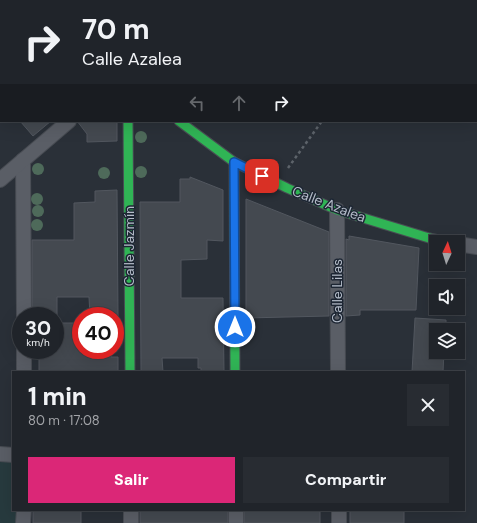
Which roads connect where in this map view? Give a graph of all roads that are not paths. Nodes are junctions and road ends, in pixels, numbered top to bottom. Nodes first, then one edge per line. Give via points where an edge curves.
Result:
1 (67, 122) edge
2 (128, 122) edge
3 (179, 122) edge
4 (23, 160) junction
5 (234, 162) junction
6 (0, 180) edge
7 (337, 210) junction
8 (429, 238) edge
9 (465, 245) edge
10 (477, 247) edge
11 (24, 307) edge
12 (24, 359) edge
13 (24, 371) edge
14 (130, 371) edge
15 (235, 371) edge
16 (338, 371) edge
17 (0, 454) edge
18 (12, 454) edge
19 (24, 511) edge
20 (131, 511) edge
21 (236, 511) edge
22 (338, 511) edge
23 (23, 523) edge
24 (131, 523) edge
25 (236, 523) edge
26 (339, 523) edge

1 - 4 street
2 - 14 street, Calle Jazmín
3 - 5 street, Calle Azalea
4 - 6 street
4 - 11 street
5 - 7 street, Calle Azalea
5 - 15 street
7 - 8 street, Calle Azalea
7 - 16 street, Calle Lilas
9 - 10 street
12 - 13 street
17 - 18 street
19 - 23 street
20 - 24 street
21 - 25 street
22 - 26 street

